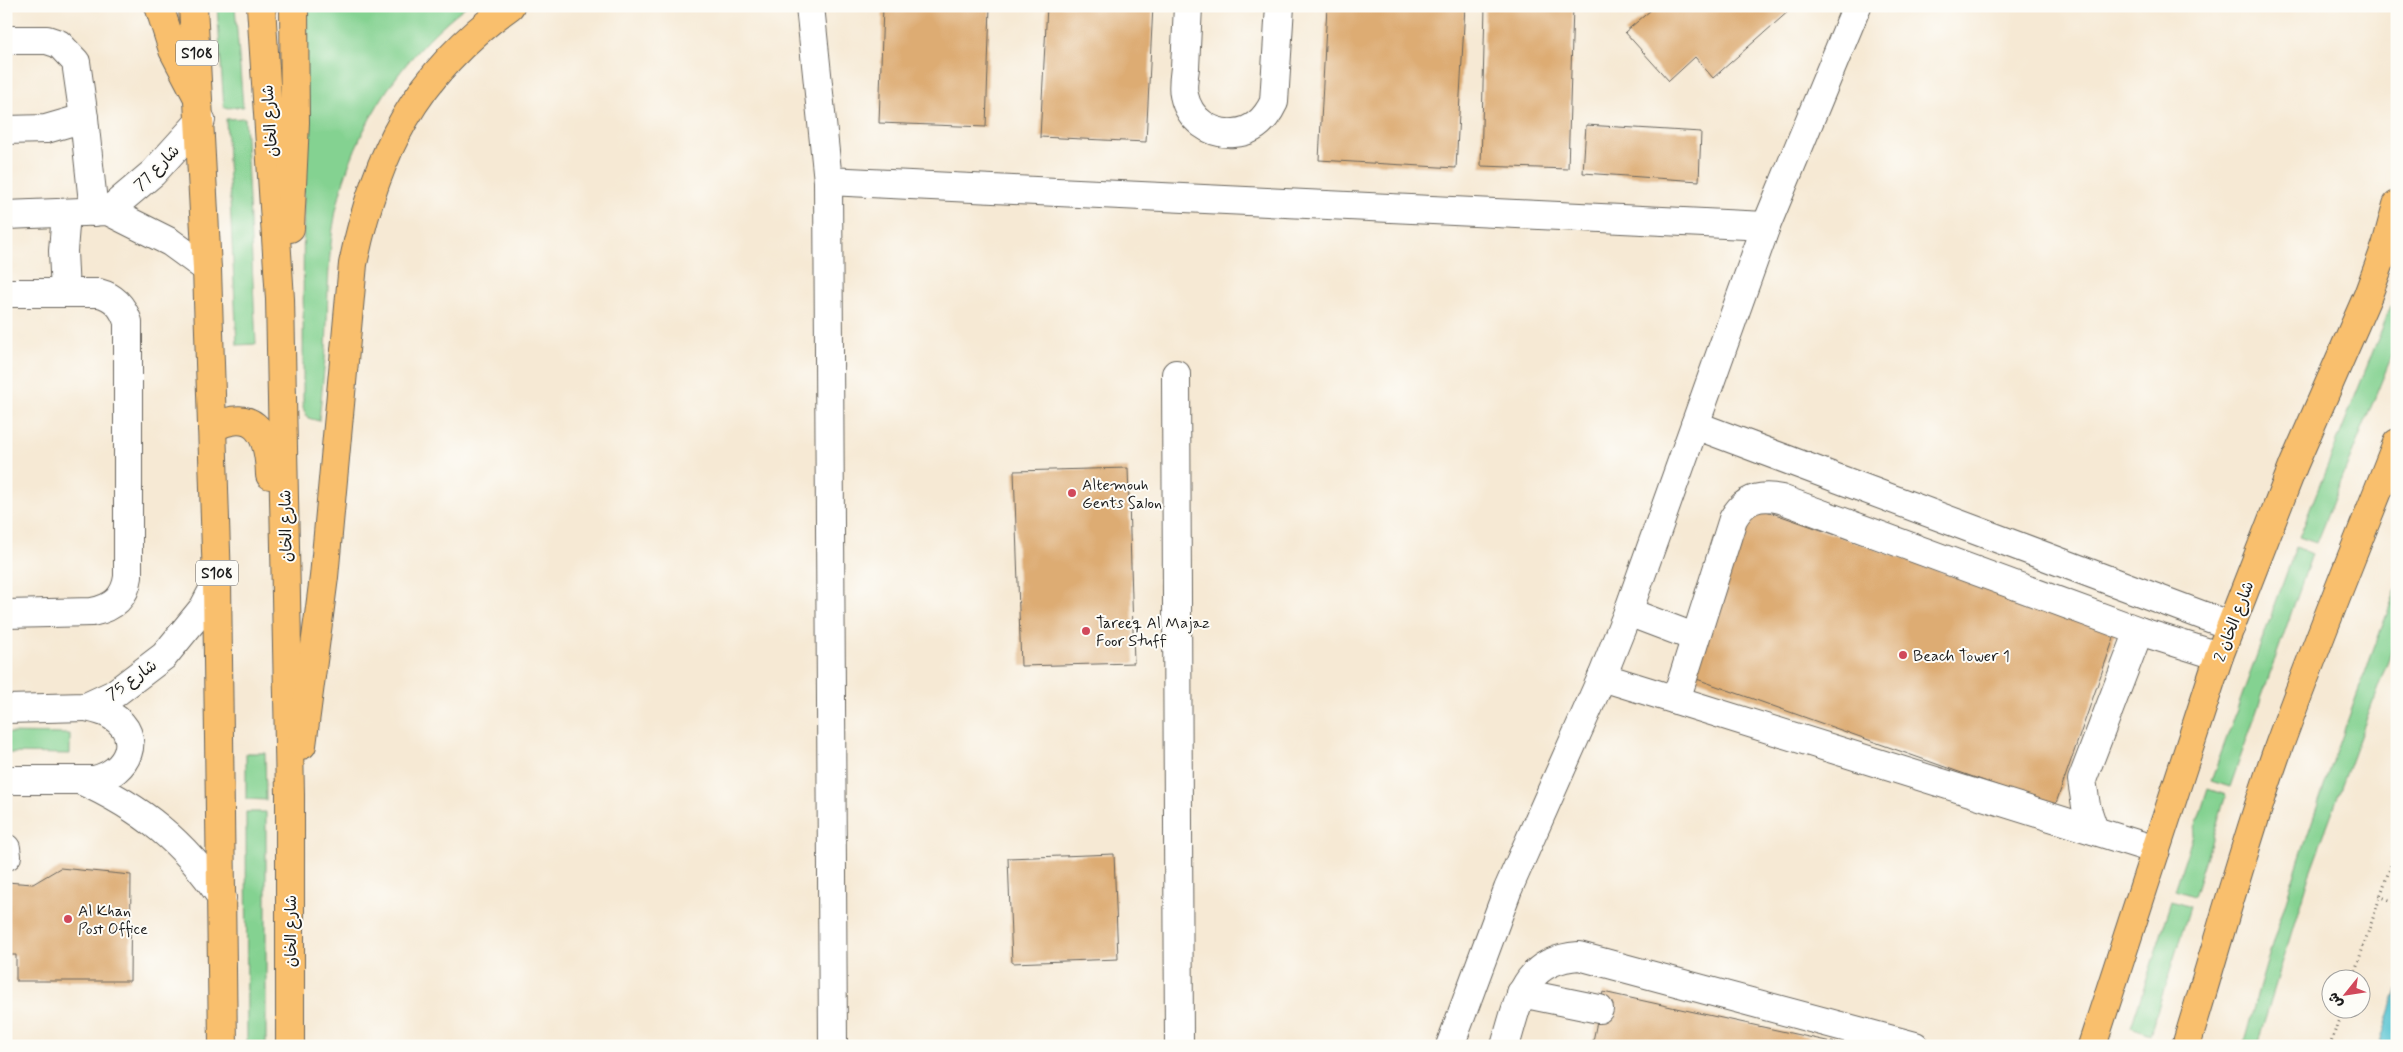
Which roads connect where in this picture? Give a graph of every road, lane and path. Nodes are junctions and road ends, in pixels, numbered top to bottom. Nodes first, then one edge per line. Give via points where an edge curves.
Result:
1 (159, 6) edge
2 (193, 6) edge
3 (261, 6) edge
4 (294, 6) edge
5 (510, 6) edge
6 (810, 6) edge
7 (1188, 6) edge
8 (1280, 6) edge
9 (1857, 6) edge
10 (6, 40) edge
11 (200, 110) junction
12 (84, 118) junction
13 (6, 130) edge
14 (828, 181) junction
15 (2397, 205) edge
16 (101, 212) junction
17 (66, 213) junction
18 (6, 215) edge
19 (1766, 226) junction
20 (207, 268) junction
21 (6, 293) edge
22 (65, 293) junction
23 (280, 299) junction
24 (1176, 374) dead end
25 (1695, 425) junction
26 (212, 428) junction
27 (2397, 443) edge
28 (217, 582) junction
29 (1628, 612) junction
30 (17, 614) edge
31 (2231, 626) junction
32 (287, 629) junction
33 (2139, 630) junction
34 (1694, 638) junction
35 (2219, 656) junction
36 (1602, 677) junction
37 (1676, 700) junction
38 (86, 707) junction
39 (6, 709) edge
40 (6, 780) edge
41 (80, 780) junction
42 (290, 795) junction
43 (2094, 830) junction
44 (2397, 847) edge
45 (6, 848) edge
46 (2156, 850) junction
47 (6, 856) edge
48 (2379, 896) junction
49 (222, 898) junction
50 (2397, 903) edge
51 (2355, 970) edge
52 (1521, 993) junction
53 (1600, 1009) dead end
54 (2339, 1020) edge
55 (223, 1046) edge
56 (290, 1046) edge
57 (833, 1046) edge
58 (1179, 1046) edge
59 (1450, 1046) edge
60 (1504, 1046) edge
61 (1915, 1046) edge
62 (2092, 1046) edge
63 (2186, 1046) edge
64 (2330, 1046) edge

1 - 11 main road via 173,50
2 - 11 main road, S108
3 - 23 main road, شارع الخان
4 - 23 main road via 292,211
5 - 42 main road via 451,57 413,104 383,161 360,228 353,264 315,654 301,748
6 - 14 street
7 - 8 street via 1184,93 1188,108 1210,130 1226,134 1241,133 1256,126 1267,116 1274,102
9 - 19 street
10 - 12 street via 47,40 69,52 79,74
11 - 16 street, شارع 77 via 152,173
11 - 20 main road, S108
12 - 13 street via 46,129
12 - 16 street
14 - 19 street
14 - 57 street
15 - 31 main road, شارع الخان 2 via 2368,296 2290,473
16 - 17 street
16 - 20 street via 170,242
17 - 18 street
17 - 22 street via 63,251
19 - 25 street
20 - 26 main road, S108
21 - 22 street
22 - 30 street via 108,296 121,306 128,322 128,577 123,595 104,610
23 - 32 main road, شارع الخان
24 - 58 street
25 - 29 street
25 - 31 street
26 - 28 main road, S108
26 - 32 main road via 240,420 254,425 264,436 269,456 275,582
27 - 63 main road via 2275,758
28 - 38 street, شارع 75 via 204,607 164,656 114,694
28 - 49 main road, S108
29 - 34 street
29 - 36 street
31 - 35 main road, شارع الخان 2
32 - 42 main road, شارع الخان
33 - 34 street via 1781,499 1765,496 1742,505 1734,519
33 - 35 street
33 - 43 street via 2082,780
34 - 37 street
35 - 46 main road, شارع الخان 2
36 - 37 street
36 - 59 street via 1508,889
37 - 43 street
38 - 39 street, شارع 75
38 - 41 street via 112,715 122,724 128,735 129,748 126,760 118,770 107,777
40 - 41 street
41 - 49 street via 129,804 161,827 205,872
42 - 56 main road, شارع الخان
43 - 46 street
44 - 48 path
45 - 47 street
46 - 62 main road, شارع الخان 2
48 - 50 path
48 - 51 path
49 - 55 main road, S108
52 - 53 street
52 - 60 street
52 - 61 street via 1539,968 1564,957 1579,956
54 - 64 path

